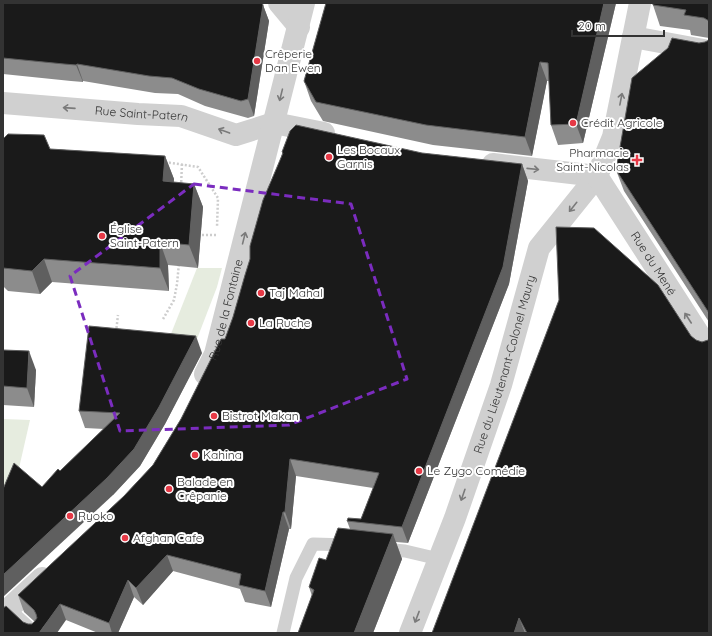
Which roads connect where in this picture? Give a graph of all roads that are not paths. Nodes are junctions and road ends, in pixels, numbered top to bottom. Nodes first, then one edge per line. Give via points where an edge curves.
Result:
1 (279, 3) edge
2 (304, 3) edge
3 (640, 3) edge
4 (299, 27) junction
5 (633, 37) junction
6 (709, 51) edge
7 (3, 103) edge
8 (274, 123) junction
9 (346, 138) edge
10 (476, 162) edge
11 (597, 176) junction
12 (709, 350) edge
13 (198, 389) edge
14 (358, 546) edge
15 (373, 548) edge
16 (439, 559) junction
17 (54, 567) edge
18 (6, 612) edge
19 (35, 633) edge
20 (283, 633) edge
21 (410, 633) edge

1 - 4 street
2 - 4 street, Rue de la Fontaine
3 - 5 street, Rue du Lieutenant-Colonel Maury
4 -> 8 street, Rue de la Fontaine
5 - 6 street
11 -> 5 street, Rue du Lieutenant-Colonel Maury via 613,137
8 -> 7 street, Rue Saint-Patern via 236,136 182,116
8 - 9 street
13 -> 8 street, Rue de la Fontaine via 215,354
10 -> 11 street
12 -> 11 street, Rue du Mené
11 -> 16 street, Rue du Lieutenant-Colonel Maury via 539,248 501,385
14 - 20 lane via 313,544 296,578
15 - 16 lane via 405,551
16 -> 21 street, Rue du Lieutenant-Colonel Maury
17 - 18 street
18 - 19 lane

